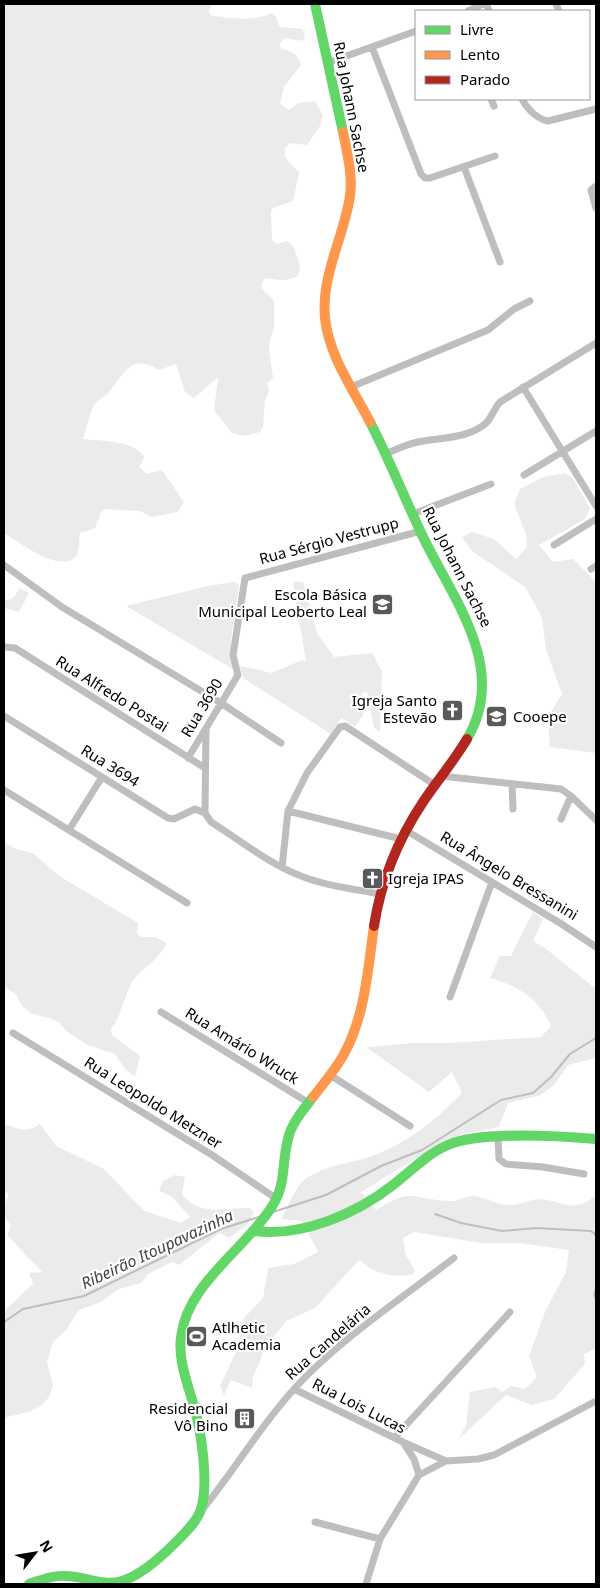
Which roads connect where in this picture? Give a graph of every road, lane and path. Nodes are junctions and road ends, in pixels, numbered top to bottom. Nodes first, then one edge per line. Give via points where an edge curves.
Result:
1 (315, 4) edge
2 (484, 4) edge
3 (470, 10) edge
4 (415, 31) edge
5 (372, 48) junction
6 (327, 63) junction
7 (491, 100) edge
8 (523, 100) edge
9 (494, 106) dead end
10 (596, 109) edge
11 (494, 156) dead end
12 (464, 167) junction
13 (596, 186) edge
14 (596, 208) edge
15 (500, 262) dead end
16 (530, 301) dead end
17 (596, 343) edge
18 (351, 387) junction
19 (523, 387) junction
20 (596, 431) edge
21 (563, 451) junction
22 (386, 454) junction
23 (524, 475) dead end
24 (492, 484) dead end
25 (596, 506) edge
26 (413, 514) junction
27 (596, 519) edge
28 (421, 531) junction
29 (554, 545) dead end
30 (4, 564) edge
31 (4, 647) edge
32 (239, 673) joint
33 (221, 703) junction
34 (4, 716) edge
35 (206, 728) junction
36 (281, 743) dead end
37 (188, 758) junction
38 (205, 768) junction
39 (102, 777) junction
40 (438, 780) junction
41 (512, 784) junction
42 (4, 790) edge
43 (571, 796) junction
44 (513, 809) dead end
45 (288, 811) junction
46 (205, 813) junction
47 (561, 819) dead end
48 (596, 820) edge
49 (69, 830) junction
50 (404, 835) junction
51 (282, 867) junction
52 (492, 882) junction
53 (380, 894) junction
54 (186, 903) dead end
55 (596, 947) edge
56 (450, 997) dead end
57 (161, 1012) dead end
58 (13, 1033) dead end
59 (330, 1075) junction
60 (309, 1103) junction
61 (410, 1126) dead end
62 (498, 1138) junction
63 (596, 1139) edge
64 (584, 1174) dead end
65 (277, 1199) junction
66 (255, 1231) junction
67 (454, 1258) dead end
68 (510, 1312) dead end
69 (294, 1389) junction
70 (596, 1401) edge
71 (395, 1437) junction
72 (403, 1442) junction
73 (446, 1461) junction
74 (419, 1475) junction
75 (200, 1512) junction
76 (315, 1522) dead end
77 (380, 1540) junction
78 (56, 1580) edge
79 (29, 1584) edge
80 (366, 1584) edge

1 - 6 street, Rua Johann Sachse
2 - 3 street
4 - 5 street
5 - 6 street
5 - 12 street via 421,174 430,178
6 - 18 street, Rua Johann Sachse via 348,155 351,188 329,270 326,321 332,348
7 - 9 street
8 - 10 street via 540,120 548,121
11 - 12 street
12 - 15 street
13 - 14 street via 591,190
16 - 18 street via 514,309 488,330
17 - 19 street
18 - 22 street, Rua Johann Sachse
19 - 21 street
19 - 22 street via 500,402 480,428 440,440 416,442
20 - 21 street
21 - 23 street
21 - 25 street
22 - 26 street, Rua Johann Sachse
24 - 26 street
26 - 28 street, Rua Johann Sachse
27 - 29 street
28 - 32 street, Rua Sérgio Vestrupp via 245,578 234,655
28 - 40 street, Rua Johann Sachse via 472,627 481,664 482,695 477,717 469,736
30 - 33 street via 62,608
31 - 37 street, Rua Alfredo Postai via 15,648
32 - 33 street, Rua 3690
33 - 35 street, Rua 3690
33 - 36 street
34 - 39 street, Rua 3694
35 - 37 street, Rua 3690
35 - 38 street
37 - 38 street, Rua Alfredo Postai
38 - 46 street
39 - 46 street, Rua 3694 via 168,818 174,819 195,809
39 - 49 street
40 - 41 street
40 - 45 street via 342,726 307,773
40 - 50 street, Rua Johann Sachse
41 - 43 street via 561,789
41 - 44 street
42 - 49 street
43 - 47 street
43 - 48 street
45 - 50 street, Rua Ângelo Bressanini
45 - 51 street
46 - 51 street via 211,822
49 - 54 street
50 - 52 street, Rua Ângelo Bressanini
50 - 53 street, Rua Johann Sachse
51 - 53 street via 319,882
52 - 55 street, Rua Ângelo Bressanini
52 - 56 street
53 - 59 street, Rua Johann Sachse via 358,1018 347,1049
57 - 60 street, Rua Amário Wruck
58 - 65 street, Rua Leopoldo Metzner via 212,1155
59 - 60 street, Rua Johann Sachse
59 - 61 street
60 - 65 street, Rua Johann Sachse via 288,1136 283,1187
62 - 63 street via 532,1135
62 - 64 street via 499,1159 506,1164
62 - 66 street via 459,1141 444,1147 386,1191 315,1224 284,1233
65 - 66 street, Rua Johann Sachse
66 - 75 street, Rua Johann Sachse via 198,1296 184,1320 179,1341 180,1358 201,1442 204,1476
67 - 69 street, Rua Candelária via 315,1368
68 - 71 street
69 - 71 street, Rua Lois Lucas
69 - 75 street, Rua Candelária
70 - 73 street via 494,1455
71 - 72 street, Rua Lois Lucas
72 - 73 street
72 - 74 street, Rua Lois Lucas
73 - 74 street
74 - 77 street
75 - 78 street via 184,1533 127,1580 103,1583 75,1576
76 - 77 street
77 - 80 street
78 - 79 street

